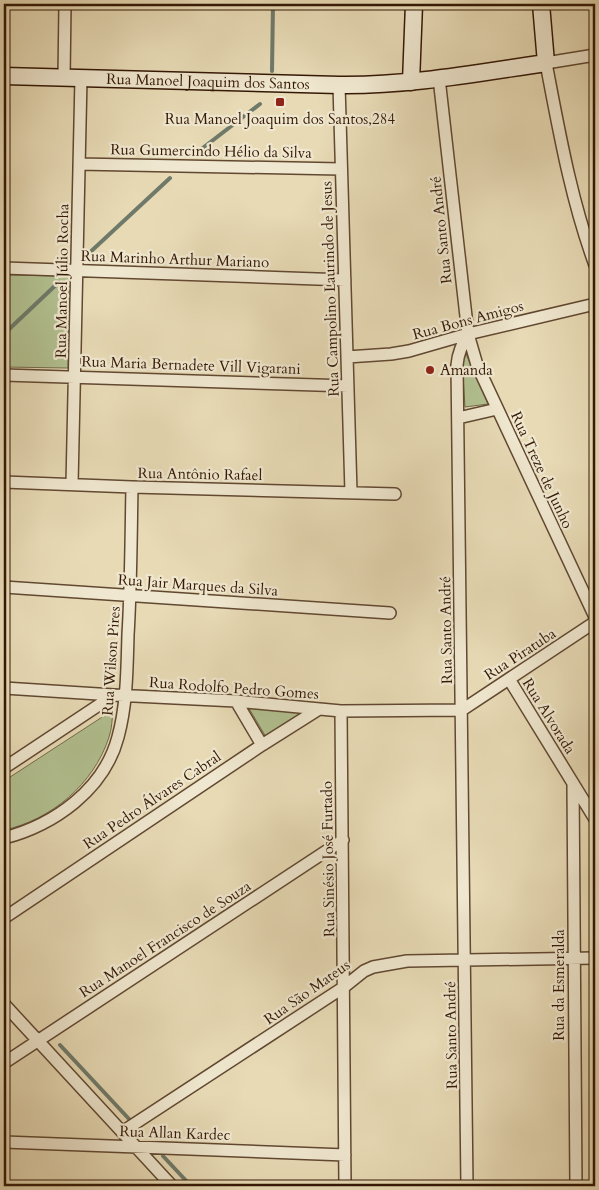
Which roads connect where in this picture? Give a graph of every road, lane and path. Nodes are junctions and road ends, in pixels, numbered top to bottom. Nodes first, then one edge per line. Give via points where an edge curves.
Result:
1 (65, 4) edge
2 (414, 4) edge
3 (541, 4) edge
4 (595, 55) edge
5 (546, 63) junction
6 (4, 76) edge
7 (64, 78) junction
8 (81, 78) junction
9 (439, 78) junction
10 (411, 82) junction
11 (339, 85) junction
12 (80, 164) junction
13 (341, 169) junction
14 (595, 265) edge
15 (4, 268) edge
16 (77, 270) junction
17 (345, 280) junction
18 (595, 304) edge
19 (468, 334) junction
20 (347, 357) junction
21 (4, 375) edge
22 (74, 376) junction
23 (348, 386) junction
24 (497, 409) junction
25 (458, 418) junction
26 (4, 482) edge
27 (72, 484) junction
28 (132, 487) junction
29 (351, 492) junction
30 (395, 494) dead end
31 (4, 587) edge
32 (130, 596) junction
33 (390, 613) dead end
34 (595, 617) edge
35 (595, 622) edge
36 (509, 679) junction
37 (4, 688) edge
38 (120, 695) junction
39 (236, 701) junction
40 (319, 709) junction
41 (462, 710) junction
42 (341, 711) junction
43 (262, 745) junction
44 (4, 768) edge
45 (573, 783) junction
46 (595, 819) edge
47 (4, 838) edge
48 (343, 840) junction
49 (4, 918) edge
50 (574, 958) junction
51 (595, 958) edge
52 (465, 959) junction
53 (344, 987) junction
54 (4, 1004) edge
55 (38, 1041) junction
56 (4, 1063) edge
57 (122, 1132) junction
58 (4, 1142) edge
59 (135, 1147) junction
60 (345, 1155) junction
61 (172, 1186) edge
62 (345, 1186) edge
63 (467, 1186) edge
64 (576, 1186) edge

1 - 7 street
2 - 10 main road
3 - 5 main road
4 - 5 street
5 - 9 main road, Rua Manoel Joaquim dos Santos
5 - 14 street via 574,194
6 - 7 main road, Rua Manoel Joaquim dos Santos
7 - 8 main road, Rua Manoel Joaquim dos Santos
8 - 11 main road, Rua Manoel Joaquim dos Santos
8 - 12 street, Rua Manoel Júlio Rocha
9 - 10 main road, Rua Manoel Joaquim dos Santos
9 - 19 street, Rua Santo André
10 - 11 main road, Rua Manoel Joaquim dos Santos
11 - 13 street, Rua Campolino Laurindo de Jesus
12 - 13 street, Rua Gumercindo Hélio da Silva
12 - 16 street, Rua Manoel Júlio Rocha
13 - 17 street, Rua Campolino Laurindo de Jesus
15 - 16 street, Rua Marinho Arthur Mariano
16 - 17 street, Rua Marinho Arthur Mariano
16 - 22 street, Rua Manoel Júlio Rocha
17 - 20 street, Rua Campolino Laurindo de Jesus
18 - 19 street, Rua Bons Amigos
19 - 20 street, Rua Bons Amigos via 409,351
19 - 24 street, Rua Treze de Junho via 473,356
19 - 25 street, Rua Santo André via 458,355
20 - 23 street, Rua Campolino Laurindo de Jesus
21 - 22 street, Rua Maria Bernadete Vill Vigarani
22 - 23 street, Rua Maria Bernadete Vill Vigarani
22 - 27 street, Rua Manoel Júlio Rocha
23 - 29 street, Rua Campolino Laurindo de Jesus
24 - 25 street
24 - 34 street, Rua Treze de Junho
25 - 41 street, Rua Santo André
26 - 27 street, Rua Antônio Rafael
27 - 28 street, Rua Antônio Rafael
28 - 29 street, Rua Antônio Rafael
28 - 32 street, Rua Wilson Pires
29 - 30 street, Rua Antônio Rafael
31 - 32 street, Rua Jair Marques da Silva
32 - 33 street, Rua Jair Marques da Silva
32 - 38 street, Rua Wilson Pires
35 - 36 street, Rua Piratuba
36 - 41 street, Rua Piratuba
36 - 45 street, Rua Alvorada
37 - 38 street, Rua Rodolfo Pedro Gomes
38 - 39 street, Rua Rodolfo Pedro Gomes
38 - 44 street
38 - 47 street, Rua Wilson Pires via 122,721 112,754 88,791 48,821
39 - 40 street, Rua Rodolfo Pedro Gomes
39 - 43 street
40 - 42 street, Rua Rodolfo Pedro Gomes
40 - 43 street, Rua Pedro Álvares Cabral
41 - 42 street, Rua Rodolfo Pedro Gomes
41 - 52 street, Rua Santo André
42 - 48 street, Rua Sinésio José Furtado
43 - 49 street, Rua Pedro Álvares Cabral
45 - 46 street, Rua Alvorada
45 - 50 street, Rua da Esmeralda
48 - 53 street, Rua Sinésio José Furtado
48 - 55 street, Rua Manoel Francisco de Souza
50 - 51 street, Rua São Mateus
50 - 52 street, Rua São Mateus
50 - 64 street, Rua da Esmeralda
52 - 53 street, Rua São Mateus via 407,961 373,967 358,974
52 - 63 street, Rua Santo André
53 - 57 street, Rua São Mateus
53 - 60 street, Rua Sinésio José Furtado
54 - 55 street
55 - 56 street, Rua Manoel Francisco de Souza
55 - 57 street
57 - 59 street
58 - 59 street, Rua Allan Kardec
59 - 60 street, Rua Allan Kardec
59 - 61 street
60 - 62 street, Rua Sinésio José Furtado

